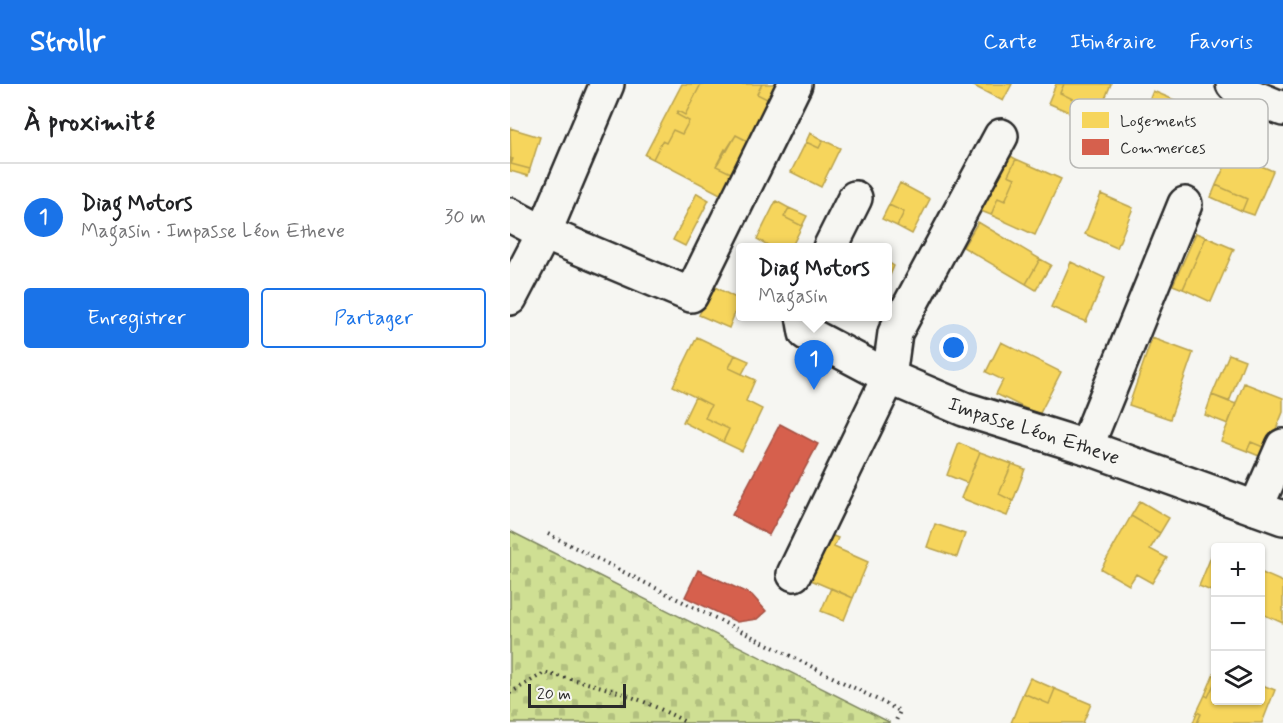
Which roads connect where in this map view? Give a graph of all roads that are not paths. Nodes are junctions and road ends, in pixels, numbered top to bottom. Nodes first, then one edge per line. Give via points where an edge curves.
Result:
1 (606, 84) edge
2 (795, 84) edge
3 (1233, 84) edge
4 (1259, 99) edge
5 (1268, 103) edge
6 (1283, 109) edge
7 (1001, 136) dead end
8 (855, 198) dead end
9 (1185, 204) dead end
10 (510, 215) edge
11 (544, 233) junction
12 (832, 243) edge
13 (510, 298) edge
14 (804, 321) edge
15 (889, 377) junction
16 (1283, 446) edge
17 (1086, 447) junction
18 (1274, 508) edge
19 (794, 574) dead end

1 - 11 street
2 - 11 street via 691,295
3 - 4 street
5 - 6 street
7 - 15 street via 895,333
8 - 12 street
9 - 17 street
10 - 11 street
11 - 13 street
14 - 15 street, Impasse Léon Etheve via 806,333
15 - 17 street, Impasse Léon Etheve via 964,409
15 - 19 street
16 - 18 street
17 - 18 street, Impasse Léon Etheve

